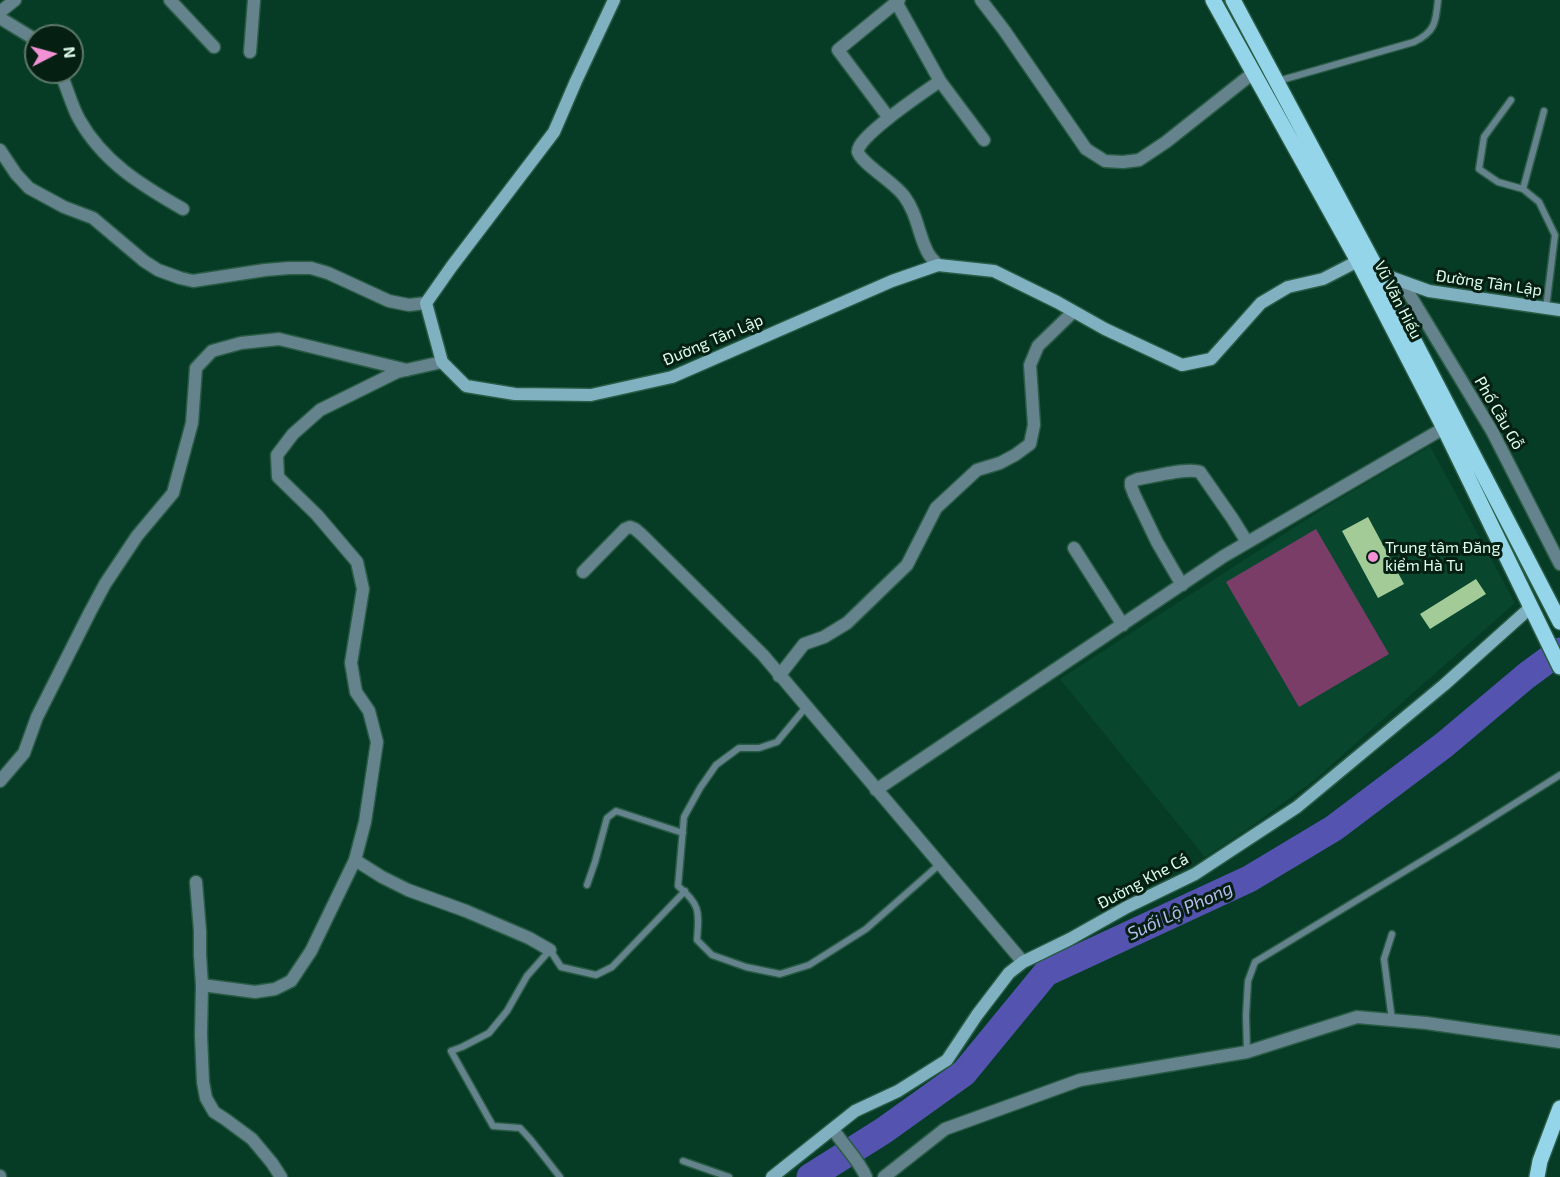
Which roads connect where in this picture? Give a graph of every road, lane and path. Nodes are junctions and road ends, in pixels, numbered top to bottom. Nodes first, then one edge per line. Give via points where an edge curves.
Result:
1 (15, 0) edge
2 (170, 0) edge
3 (254, 0) edge
4 (614, 0) edge
5 (981, 0) edge
6 (1213, 0) edge
7 (1233, 0) edge
8 (1438, 0) edge
9 (897, 1) edge
10 (0, 12) edge
11 (0, 18) edge
12 (24, 33) edge
13 (214, 47) dead end
14 (250, 52) dead end
15 (1254, 73) junction
16 (940, 81) junction
17 (1277, 82) junction
18 (65, 84) edge
19 (1511, 100) dead end
20 (1544, 111) dead end
21 (889, 118) junction
22 (984, 140) dead end
23 (0, 150) edge
24 (1523, 189) junction
25 (183, 209) dead end
26 (1358, 261) junction
27 (938, 265) junction
28 (1379, 273) junction
29 (1402, 282) junction
30 (426, 303) junction
31 (1546, 308) junction
32 (1560, 310) edge
33 (1073, 312) junction
34 (442, 362) junction
35 (408, 370) junction
36 (1444, 428) junction
37 (1247, 542) junction
38 (1074, 548) dead end
39 (1560, 564) edge
40 (583, 572) dead end
41 (1182, 585) junction
42 (1531, 607) junction
43 (1559, 620) edge
44 (1123, 624) junction
45 (1560, 667) edge
46 (779, 676) junction
47 (806, 708) junction
48 (1560, 775) edge
49 (0, 781) edge
50 (876, 790) junction
51 (683, 833) junction
52 (355, 860) junction
53 (940, 864) junction
54 (196, 882) dead end
55 (587, 885) dead end
56 (685, 891) junction
57 (1392, 934) dead end
58 (550, 950) junction
59 (1023, 962) junction
60 (202, 985) junction
61 (1392, 1020) junction
62 (1560, 1042) edge
63 (1247, 1052) junction
64 (1560, 1107) edge
65 (833, 1129) junction
66 (683, 1161) dead end
67 (865, 1174) edge
68 (280, 1177) edge
69 (560, 1177) edge
70 (729, 1177) edge
71 (772, 1177) edge
72 (884, 1177) edge
73 (1537, 1177) edge

1 - 10 street
2 - 13 street
3 - 14 street
4 - 30 street via 554,132
5 - 15 street via 1086,149 1105,161 1139,160
6 - 15 main road, Vũ Văn Hiếu
7 - 17 main road, Vũ Văn Hiếu
8 - 17 lane via 1432,30 1423,38
9 - 16 street
9 - 21 street via 838,50
11 - 12 street
15 - 26 main road, Vũ Văn Hiếu
16 - 21 street
16 - 22 street
17 - 28 main road, Vũ Văn Hiếu
18 - 25 street via 79,119 100,149 124,172
19 - 24 lane via 1484,137 1479,169 1498,182
20 - 24 lane
21 - 27 street via 863,140 858,152 902,193 914,212 928,254
23 - 30 street via 29,188 93,218 151,266 180,278 193,281 311,268 389,301
24 - 31 lane via 1539,202 1555,235
26 - 33 street, Đường Tân Lập via 1323,279 1288,287 1261,303 1211,359 1182,365
26 - 36 main road, Vũ Văn Hiếu
27 - 33 street, Đường Tân Lập via 994,271
27 - 34 street, Đường Tân Lập via 892,281 672,377 591,394 515,394 466,386
28 - 29 street, Đường Tân Lập
28 - 43 main road, Vũ Văn Hiếu
29 - 31 street, Đường Tân Lập via 1429,291
29 - 39 street, Phố Cầu Gỗ via 1492,431
30 - 34 street, Đường Tân Lập
31 - 32 street, Đường Tân Lập
33 - 46 street via 1038,346 1030,365 1034,424 1030,444 1000,463 977,470 936,508 907,565 848,623 804,644
34 - 35 street
35 - 49 street via 279,339 212,351 196,368 192,423 173,493 137,536 105,584 37,717 24,753
35 - 52 street via 320,410 277,455 278,477 357,562 363,589 351,663 356,692 369,711 377,742
36 - 37 street
36 - 42 main road, Vũ Văn Hiếu
37 - 41 street
37 - 41 street via 1200,472 1186,470 1131,482 1157,542
38 - 44 street
40 - 46 street via 625,529 635,529 763,655
41 - 44 street
42 - 45 main road, Vũ Văn Hiếu
42 - 59 street, Đường Khe Cá via 1297,807 1195,873
44 - 50 street
46 - 47 street
47 - 50 street
47 - 51 lane via 777,742 759,748 739,748 716,765 684,817
48 - 63 lane via 1255,962 1248,981
50 - 53 street
51 - 55 lane via 616,811 607,818
51 - 56 lane via 678,886
52 - 58 street via 382,878
52 - 60 street via 311,951 291,981 275,990 255,992
53 - 56 lane via 867,928 809,964 780,975 712,955 697,940 699,915 692,897
53 - 59 street
54 - 60 street
56 - 58 lane via 612,967 596,975 561,967
57 - 61 lane via 1384,959
58 - 69 lane via 526,976 507,1011 489,1033 451,1051 493,1126 520,1128
59 - 65 street, Đường Khe Cá via 976,1015 946,1060 898,1091 855,1111
60 - 68 street via 206,1098 214,1112 252,1139
61 - 62 street
61 - 63 street via 1357,1017
63 - 72 street via 1080,1080 945,1129
64 - 73 main road
65 - 67 street
65 - 71 street, Đường Khe Cá
66 - 70 lane

